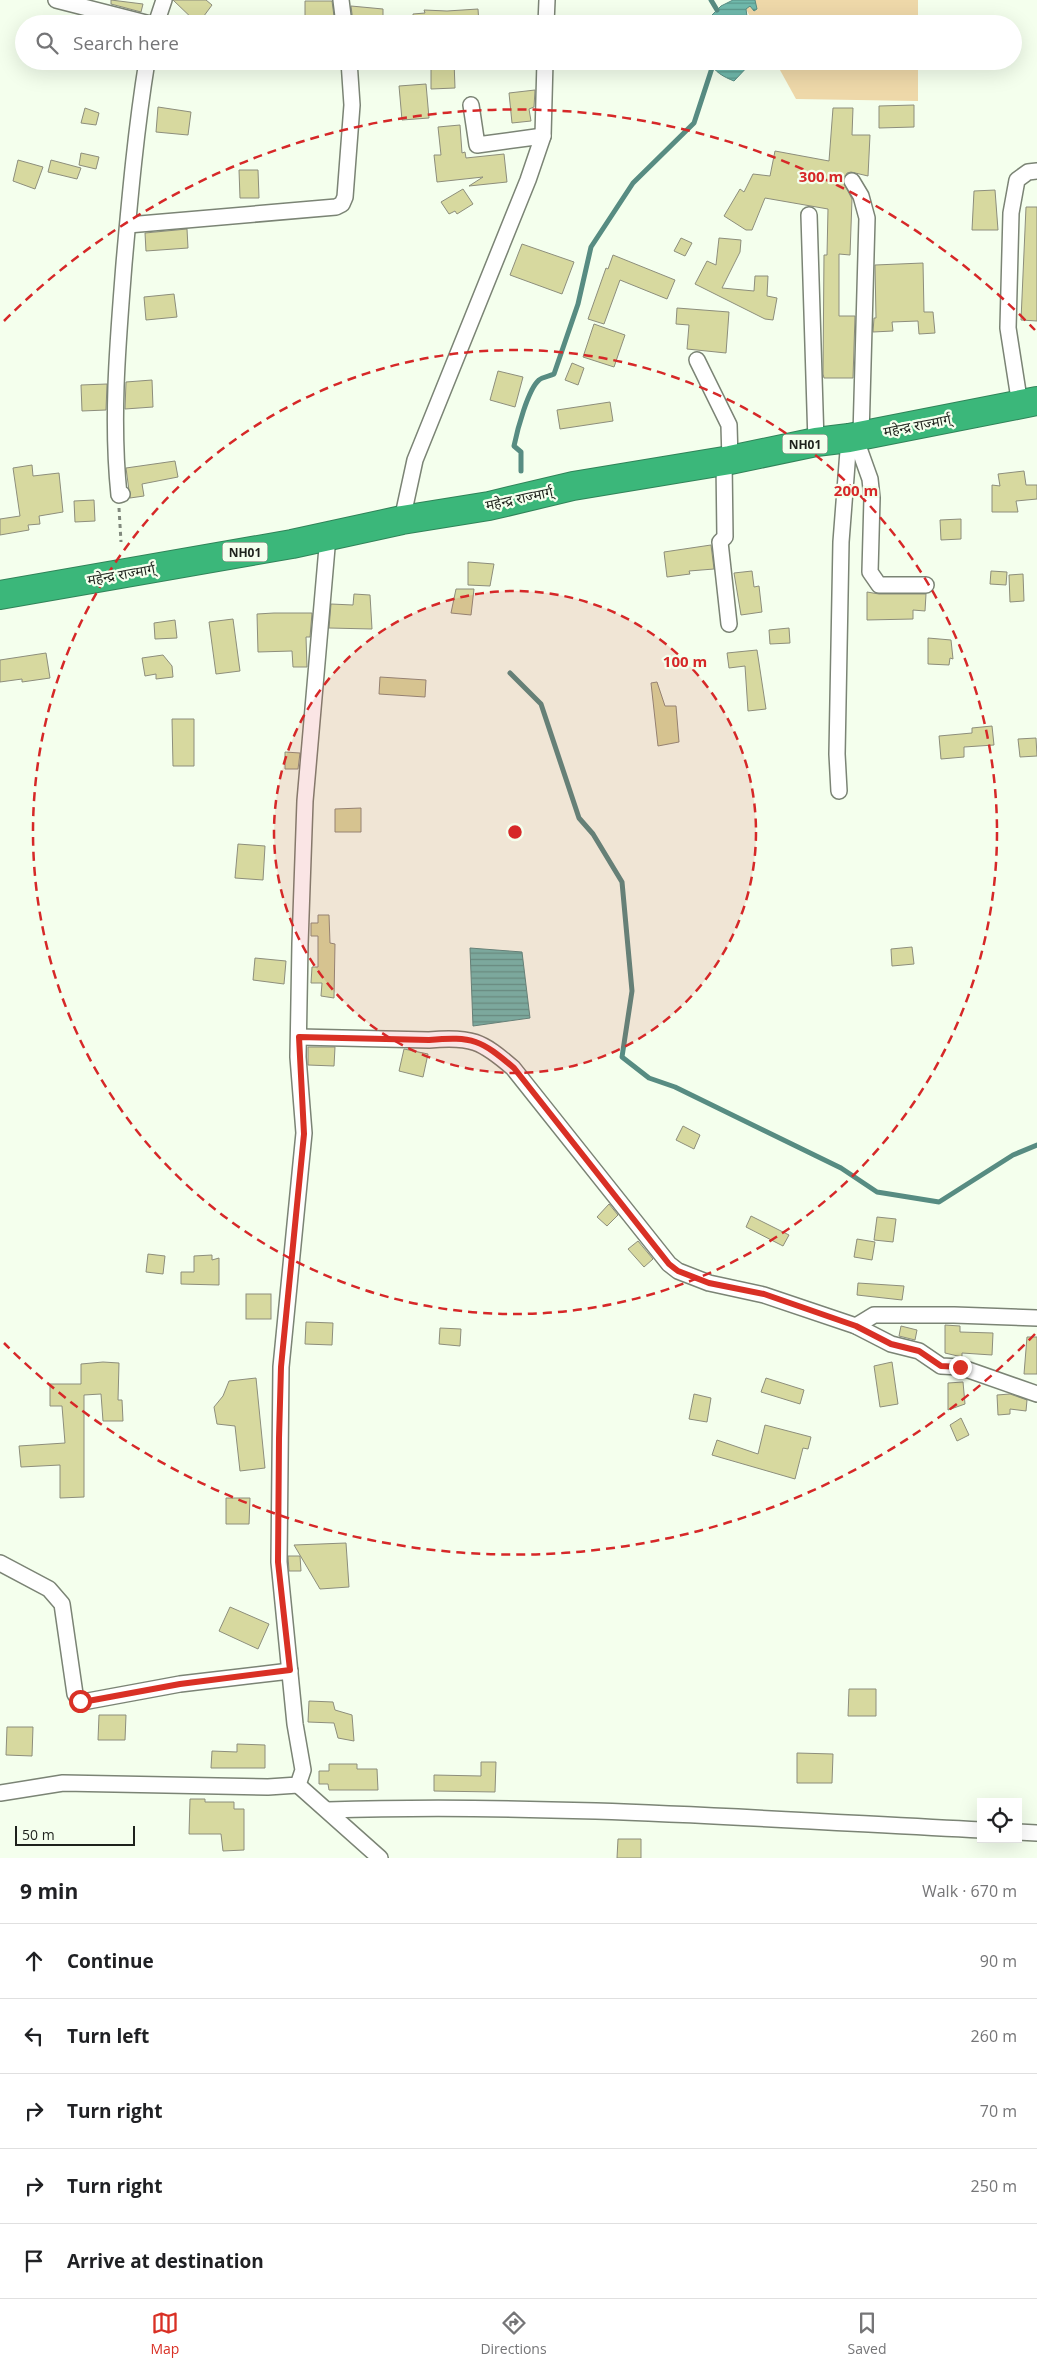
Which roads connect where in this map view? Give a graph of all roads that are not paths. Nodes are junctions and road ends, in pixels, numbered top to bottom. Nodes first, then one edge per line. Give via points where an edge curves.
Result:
1 (56, 0) edge
2 (164, 0) edge
3 (341, 0) edge
4 (547, 0) edge
5 (115, 15) edge
6 (159, 15) edge
7 (343, 15) edge
8 (546, 15) edge
9 (146, 70) edge
10 (350, 70) edge
11 (545, 70) edge
12 (471, 105) dead end
13 (543, 136) junction
14 (1037, 171) edge
15 (852, 182) dead end
16 (809, 215) dead end
17 (128, 225) junction
18 (698, 360) dead end
19 (1028, 403) edge
20 (855, 437) junction
21 (816, 442) junction
22 (727, 460) junction
23 (120, 494) road end
24 (402, 520) junction
25 (328, 536) junction
26 (926, 585) dead end
27 (0, 595) edge
28 (729, 624) dead end
29 (839, 791) dead end
30 (299, 1037) junction
31 (1037, 1318) edge
32 (856, 1326) junction
33 (1037, 1394) edge
34 (0, 1563) edge
35 (290, 1670) junction
36 (298, 1785) junction
37 (0, 1793) edge
38 (328, 1810) junction
39 (977, 1830) edge
40 (1022, 1832) edge
41 (1037, 1833) edge
42 (380, 1858) edge

1 - 5 street
2 - 6 street
3 - 7 street
4 - 8 street
9 - 17 street via 136,131
10 - 17 street via 352,105 346,197 342,204
11 - 13 street
12 - 13 street via 477,145
13 - 24 street via 415,460
14 - 19 street via 1028,172 1017,180 1011,213 1008,328
15 - 20 street via 861,196 867,218
16 - 21 street
17 - 23 street via 116,378
18 - 22 street via 729,425
19 - 20 highway, महेन्द्र राज्मार्ग् / NH01
20 - 21 highway, महेन्द्र राज्मार्ग् / NH01
20 - 26 street via 870,479 870,572 879,584
20 - 29 street via 841,542
21 - 22 highway, महेन्द्र राज्मार्ग् / NH01
22 - 24 highway, महेन्द्र राज्मार्ग् / NH01
22 - 28 street via 725,537 720,542
24 - 25 highway, महेन्द्र राज्मार्ग् / NH01
25 - 27 highway, महेन्द्र राज्मार्ग् / NH01
25 - 30 street via 306,801
30 - 32 street via 476,1041 514,1068 669,1264 678,1271 709,1283 764,1294
30 - 35 street via 304,1134 281,1367 279,1438 278,1562
31 - 32 street via 874,1315
32 - 33 street via 891,1344 919,1351 941,1366 960,1367
34 - 35 street via 49,1589 62,1604 74,1694 80,1701
35 - 36 street via 302,1770
36 - 37 street via 63,1783
36 - 38 street
38 - 39 street via 414,1807 616,1812
38 - 42 street
40 - 41 street

